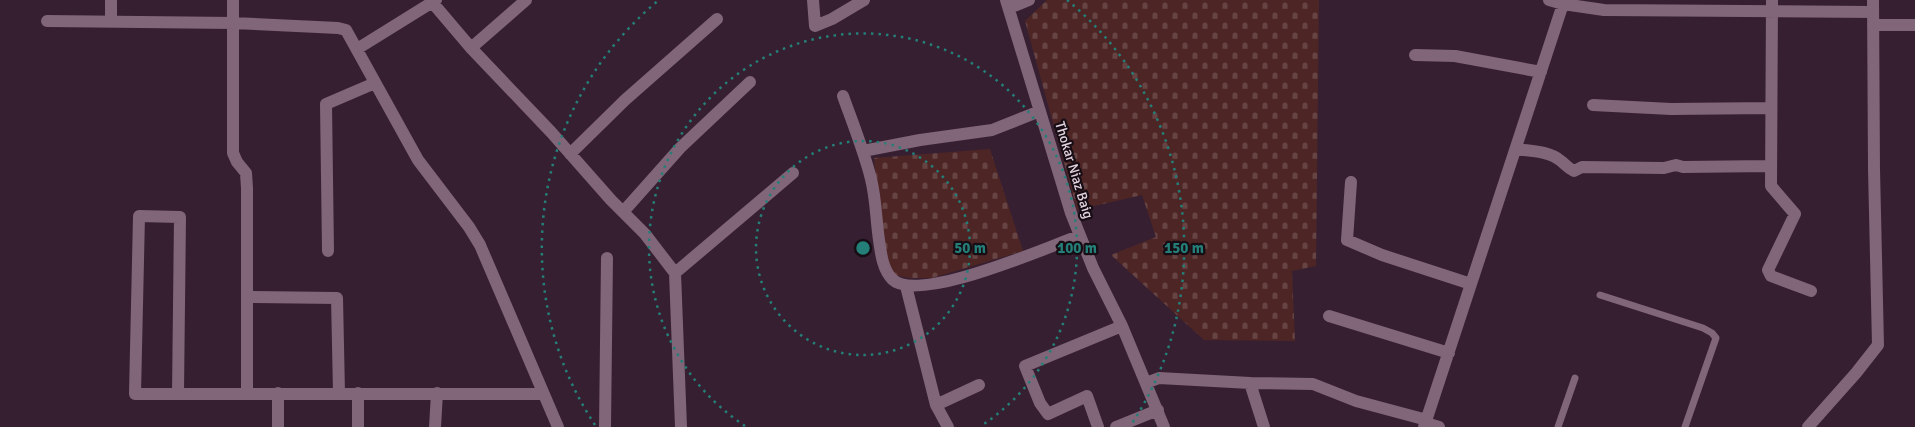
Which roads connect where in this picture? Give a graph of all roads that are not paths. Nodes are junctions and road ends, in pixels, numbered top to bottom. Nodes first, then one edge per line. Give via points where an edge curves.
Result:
1 (111, 0) edge
2 (233, 0) edge
3 (526, 0) edge
4 (813, 0) edge
5 (864, 0) edge
6 (1029, 0) edge
7 (1549, 0) edge
8 (434, 1) edge
9 (1007, 4) edge
10 (1563, 4) junction
11 (1694, 5) edge
12 (1772, 6) edge
13 (1873, 12) edge
14 (717, 19) dead end
15 (47, 21) dead end
16 (111, 21) junction
17 (233, 22) junction
18 (1915, 25) edge
19 (471, 48) junction
20 (357, 49) junction
21 (1415, 55) dead end
22 (1541, 72) junction
23 (375, 82) junction
24 (750, 82) dead end
25 (843, 96) dead end
26 (1593, 105) dead end
27 (1771, 108) junction
28 (1040, 111) junction
29 (1516, 149) junction
30 (862, 151) junction
31 (570, 154) junction
32 (1770, 166) junction
33 (793, 173) dead end
34 (1351, 182) dead end
35 (623, 212) junction
36 (1079, 236) junction
37 (328, 251) dead end
38 (607, 258) dead end
39 (675, 273) junction
40 (1471, 284) junction
41 (906, 286) junction
42 (1811, 292) dead end
43 (1600, 295) dead end
44 (248, 297) junction
45 (1329, 316) dead end
46 (1122, 326) junction
47 (1449, 353) junction
48 (1575, 378) dead end
49 (1146, 383) junction
50 (1250, 383) junction
51 (979, 385) dead end
52 (178, 393) junction
53 (247, 393) junction
54 (278, 393) junction
55 (339, 394) junction
56 (358, 394) junction
57 (437, 394) junction
58 (543, 394) junction
59 (936, 405) junction
60 (1158, 410) junction
61 (1426, 423) edge
62 (278, 427) edge
63 (358, 427) edge
64 (435, 427) edge
65 (558, 427) edge
66 (605, 427) edge
67 (682, 427) edge
68 (948, 427) edge
69 (1098, 427) edge
70 (1116, 427) edge
71 (1164, 427) edge
72 (1264, 427) edge
73 (1439, 427) edge
74 (1558, 427) edge
75 (1685, 427) edge
76 (1808, 427) edge

1 - 16 street
2 - 17 street
3 - 19 street
4 - 5 street via 815,26
6 - 9 street
7 - 10 street
8 - 19 street
8 - 20 street
9 - 28 street, Thokar Niaz Baig
10 - 11 street via 1604,10
10 - 22 street
11 - 12 street
12 - 13 street
12 - 27 street
13 - 18 street
13 - 76 street via 1878,345
14 - 31 street via 625,100
15 - 16 street
16 - 17 street
17 - 20 street via 338,28 346,30
17 - 44 street via 233,153 246,173
19 - 31 street
20 - 23 street
21 - 22 street via 1455,56
22 - 29 street
23 - 37 street via 326,104
23 - 58 street via 418,160 480,245
24 - 35 street via 680,148
25 - 30 street
26 - 27 street via 1671,109
27 - 32 street
28 - 30 street via 992,130
28 - 36 street, Thokar Niaz Baig
29 - 32 street via 1546,153 1574,171 1582,167
29 - 40 street
30 - 41 street via 871,180 882,258 893,280
31 - 35 street
32 - 42 street via 1772,186 1796,214 1768,270 1772,276
33 - 39 street
34 - 40 street via 1347,240 1382,256
35 - 39 street
36 - 41 street via 972,276
36 - 46 street, Thokar Niaz Baig
38 - 66 street
39 - 67 street
40 - 47 street
41 - 59 street
43 - 75 lane via 1703,328 1716,338
44 - 53 street
44 - 55 street via 337,298
45 - 47 street
46 - 49 street, Thokar Niaz Baig
46 - 69 street via 1025,366 1048,414 1087,396
47 - 61 street
48 - 74 lane
49 - 50 street via 1160,378
49 - 60 street, Thokar Niaz Baig
50 - 61 street via 1313,384
50 - 72 street
51 - 59 street
52 - 52 street via 180,217 139,216 135,394
52 - 53 street
53 - 54 street
54 - 55 street
54 - 62 street
55 - 56 street
56 - 57 street
56 - 63 street
57 - 58 street
57 - 64 street
58 - 65 street
59 - 68 street
60 - 70 street
60 - 71 street, Thokar Niaz Baig
61 - 73 street

